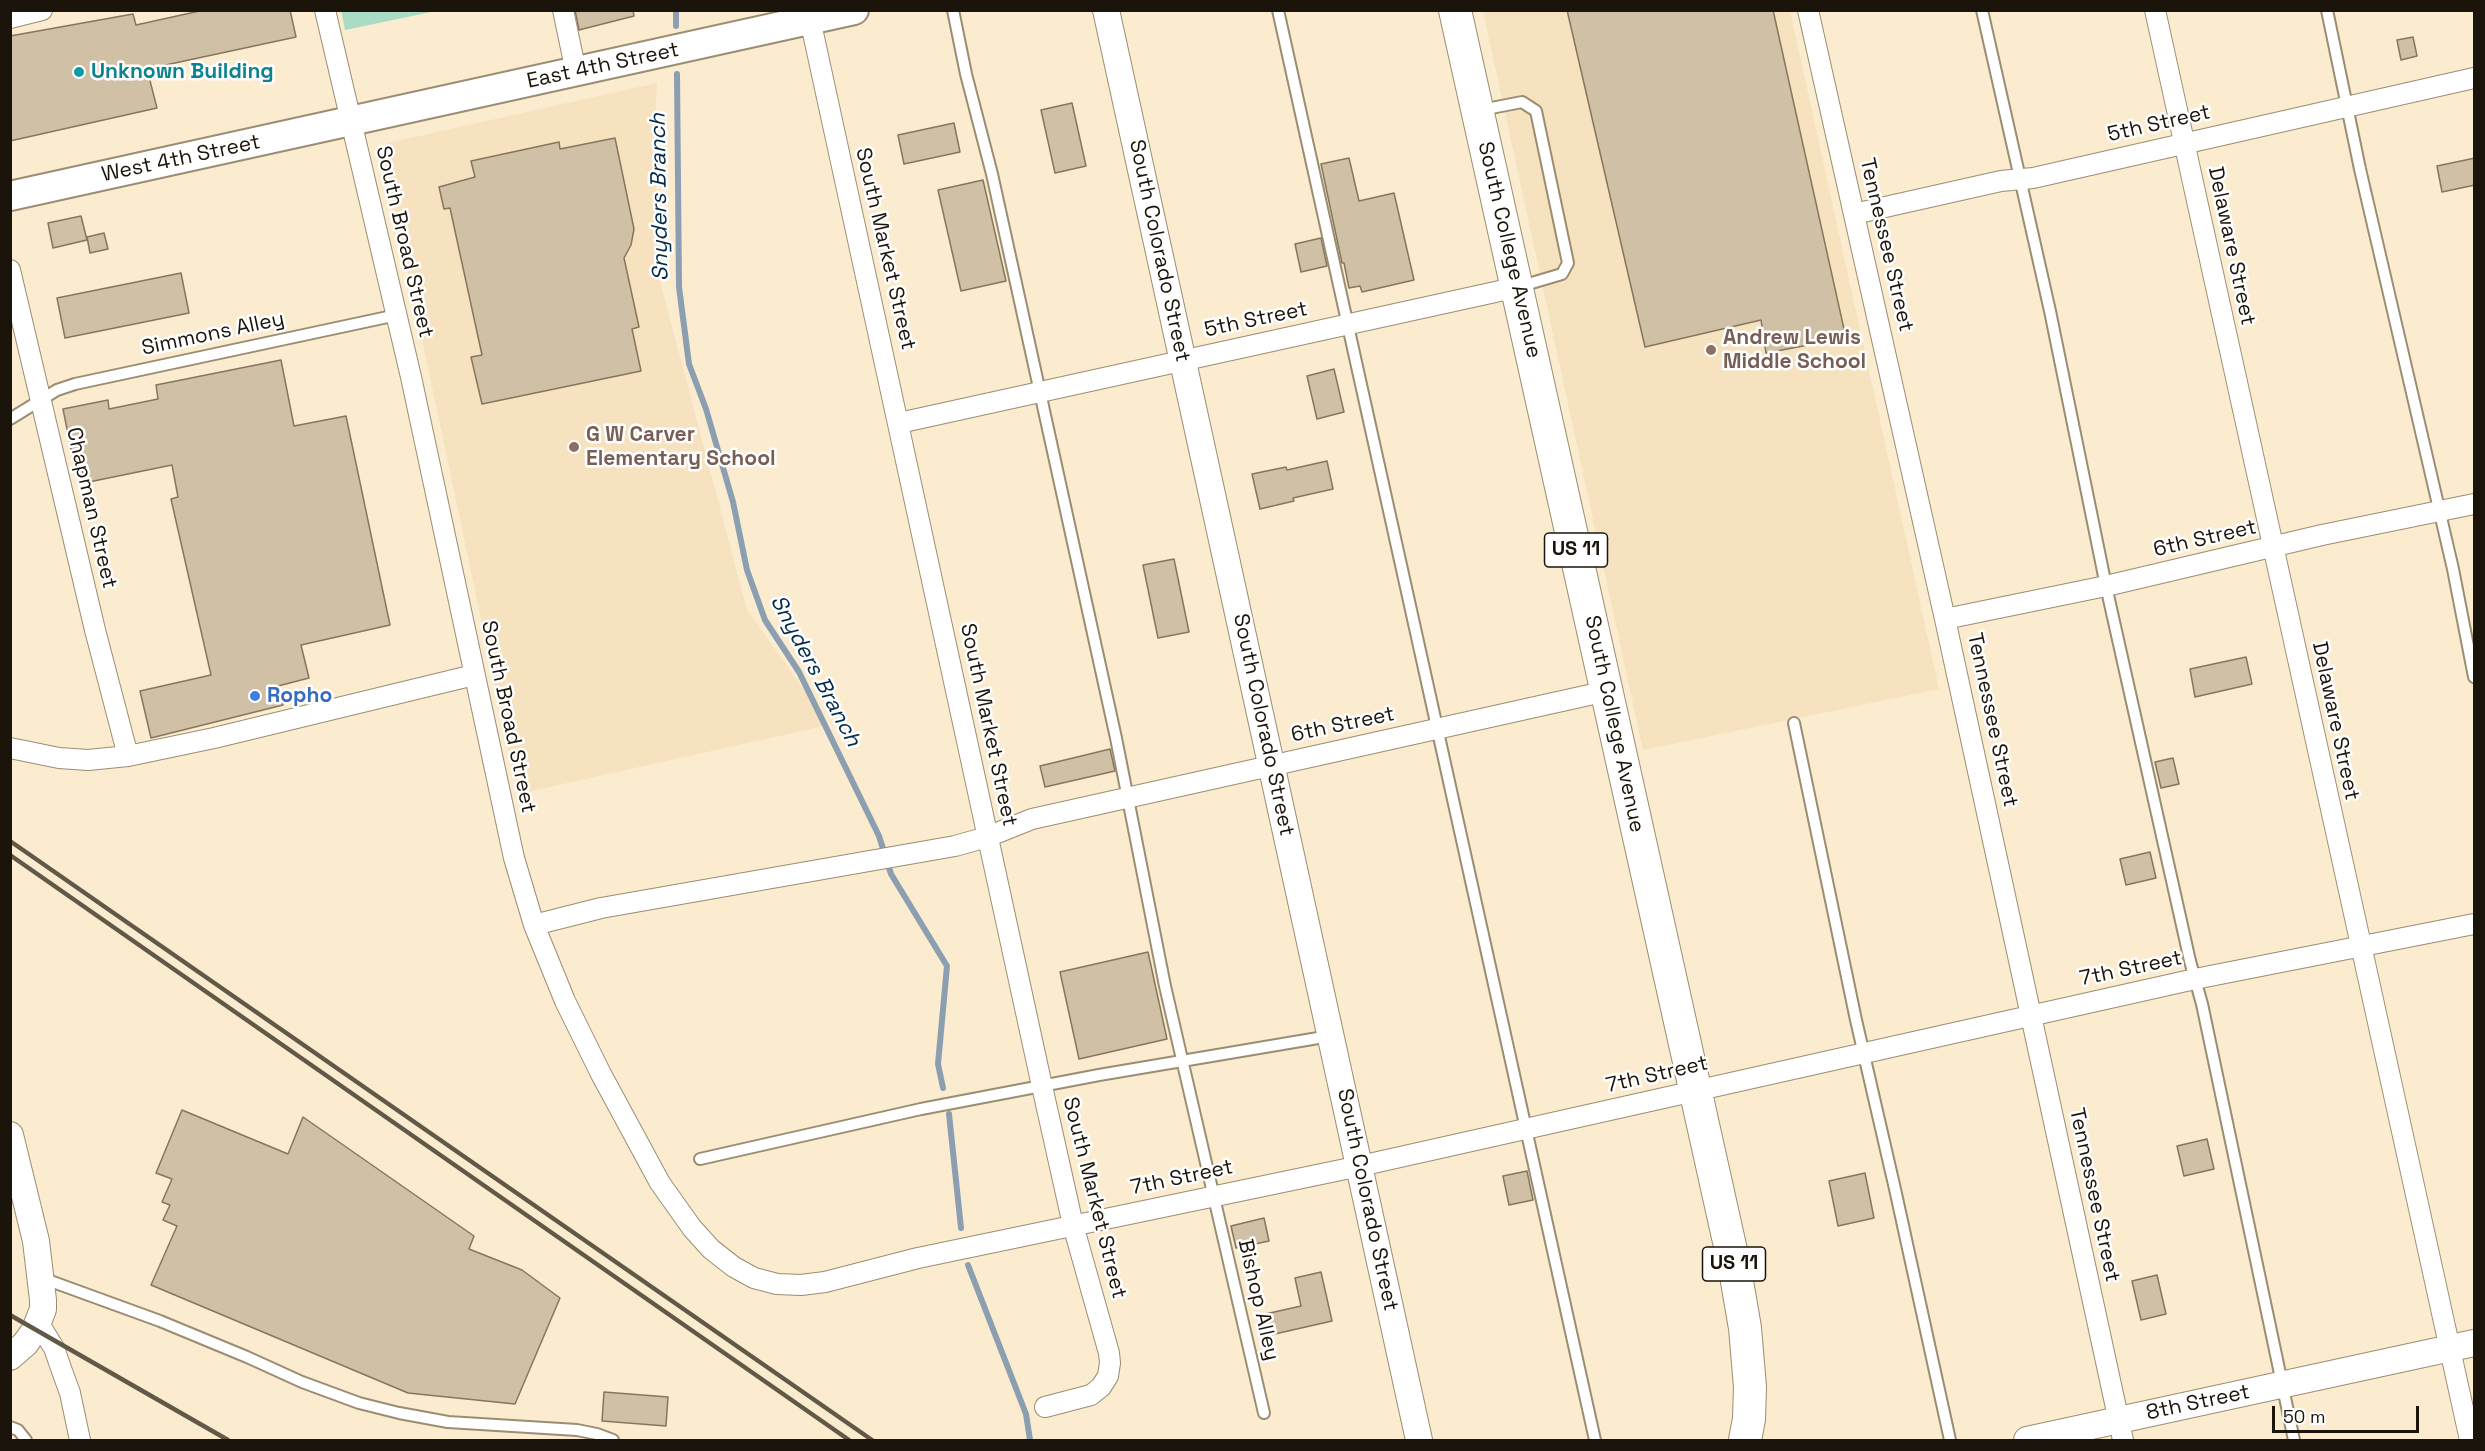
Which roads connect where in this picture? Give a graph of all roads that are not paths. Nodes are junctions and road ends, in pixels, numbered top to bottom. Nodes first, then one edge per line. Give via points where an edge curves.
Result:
1 (42, 10) edge
2 (325, 10) edge
3 (563, 10) edge
4 (854, 10) edge
5 (953, 10) edge
6 (1106, 10) edge
7 (1278, 10) edge
8 (1455, 10) edge
9 (1808, 10) edge
10 (1982, 10) edge
11 (2155, 10) edge
12 (2327, 10) edge
13 (809, 15) edge
14 (10, 18) edge
15 (576, 72) junction
16 (2475, 78) edge
17 (2346, 106) junction
18 (1478, 111) junction
19 (352, 121) junction
20 (2184, 143) junction
21 (2020, 179) junction
22 (10, 196) edge
23 (1854, 214) junction
24 (10, 270) edge
25 (1518, 287) junction
26 (397, 315) junction
27 (1347, 324) junction
28 (1183, 360) junction
29 (1040, 391) junction
30 (40, 399) junction
31 (10, 419) edge
32 (899, 423) junction
33 (2475, 504) edge
34 (2439, 511) junction
35 (2272, 549) junction
36 (2106, 586) junction
37 (1945, 619) junction
38 (474, 675) junction
39 (2475, 677) edge
40 (1607, 691) junction
41 (1794, 723) dead end
42 (1436, 729) junction
43 (10, 748) edge
44 (128, 756) junction
45 (1271, 765) junction
46 (1128, 797) junction
47 (987, 837) junction
48 (2475, 924) edge
49 (534, 925) junction
50 (2360, 946) junction
51 (2195, 979) junction
52 (2031, 1015) junction
53 (1332, 1036) junction
54 (1863, 1053) junction
55 (1183, 1061) junction
56 (1042, 1086) junction
57 (1694, 1091) junction
58 (1524, 1129) junction
59 (10, 1135) edge
60 (700, 1159) dead end
61 (1360, 1166) junction
62 (1214, 1196) junction
63 (1073, 1225) junction
64 (850, 1275) joint
65 (42, 1278) junction
66 (38, 1322) junction
67 (2475, 1343) edge
68 (2449, 1348) junction
69 (10, 1357) edge
70 (2282, 1384) junction
71 (1045, 1407) dead end
72 (1264, 1413) dead end
73 (10, 1427) edge
74 (2121, 1430) edge
75 (26, 1440) edge
76 (80, 1440) edge
77 (613, 1440) edge
78 (1419, 1440) edge
79 (1595, 1440) edge
80 (1745, 1440) edge
81 (1950, 1440) edge
82 (2027, 1440) edge
83 (2294, 1440) edge
84 (2470, 1440) edge

1 - 14 street
2 - 19 street, South Broad Street
3 - 15 street
4 - 13 main road, East 4th Street
5 - 29 lane, Bishop Alley
6 - 28 street, South Colorado Street
7 - 27 lane
8 - 18 main road, South College Avenue / US 11
9 - 23 street, Tennessee Street
10 - 21 lane
11 - 20 street, Delaware Street
12 - 17 lane
13 - 15 main road, East 4th Street
13 - 32 street, South Market Street
15 - 19 main road, East 4th Street
16 - 17 street, 5th Street
17 - 20 street, 5th Street
17 - 34 lane
18 - 25 main road, South College Avenue / US 11
18 - 25 lane via 1522,102 1536,111 1568,263 1562,274
19 - 22 main road, West 4th Street
19 - 26 street, South Broad Street
20 - 21 street, 5th Street
20 - 35 street, Delaware Street
21 - 23 street, 5th Street
21 - 36 lane
23 - 37 street, Tennessee Street
24 - 30 street, Chapman Street
25 - 27 street, 5th Street
25 - 40 main road, South College Avenue / US 11
26 - 30 lane, Simmons Alley via 86,382
26 - 38 street, South Broad Street
27 - 28 street, 5th Street
27 - 42 lane
28 - 29 street, 5th Street
28 - 45 street, South Colorado Street
29 - 32 street, 5th Street
29 - 46 lane, Bishop Alley
30 - 31 lane, Simmons Alley
30 - 44 street, Chapman Street
32 - 47 street, South Market Street
33 - 34 street, 6th Street
34 - 35 street, 6th Street
34 - 39 lane
35 - 36 street, 6th Street
35 - 50 street, Delaware Street
36 - 37 street, 6th Street
36 - 51 lane
37 - 52 street, Tennessee Street
38 - 44 street
38 - 49 street, South Broad Street via 514,858
40 - 42 street, 6th Street
40 - 57 main road, South College Avenue / US 11
41 - 54 lane
42 - 45 street, 6th Street
42 - 58 lane
43 - 44 street via 88,760
45 - 46 street, 6th Street
45 - 53 street, South Colorado Street
46 - 47 street, 6th Street via 1032,819
46 - 55 lane, Bishop Alley
47 - 49 street, 6th Street via 601,908
47 - 56 street, South Market Street
48 - 50 street, 7th Street
49 - 64 street, South Broad Street via 601,1074 660,1183 692,1228 711,1249 754,1278 801,1285
50 - 51 street, 7th Street
50 - 68 street, Delaware Street
51 - 52 street, 7th Street
51 - 70 lane
52 - 54 street, 7th Street
52 - 74 street, Tennessee Street
53 - 55 lane
53 - 61 street, South Colorado Street
54 - 57 street, 7th Street
54 - 81 lane
55 - 56 lane
55 - 62 lane, Bishop Alley
56 - 60 lane
56 - 63 street, South Market Street
57 - 58 street, 7th Street
57 - 80 main road, South College Avenue / US 11 via 1745,1329 1750,1387
58 - 61 street, 7th Street
58 - 79 lane
59 - 65 street
61 - 62 street, 7th Street
61 - 78 street, South Colorado Street
62 - 63 street, 7th Street
62 - 72 lane, Bishop Alley
63 - 64 street, 7th Street
63 - 71 street, South Market Street via 1110,1363 1104,1382 1091,1395
65 - 66 street
65 - 77 lane via 160,1321 359,1403 448,1422 577,1430
66 - 69 street via 25,1344
66 - 76 street via 54,1348 70,1393
67 - 68 street, 8th Street
68 - 70 street, 8th Street
68 - 84 street, Delaware Street
70 - 74 street, 8th Street
70 - 83 lane
73 - 75 lane
74 - 82 street, 8th Street

